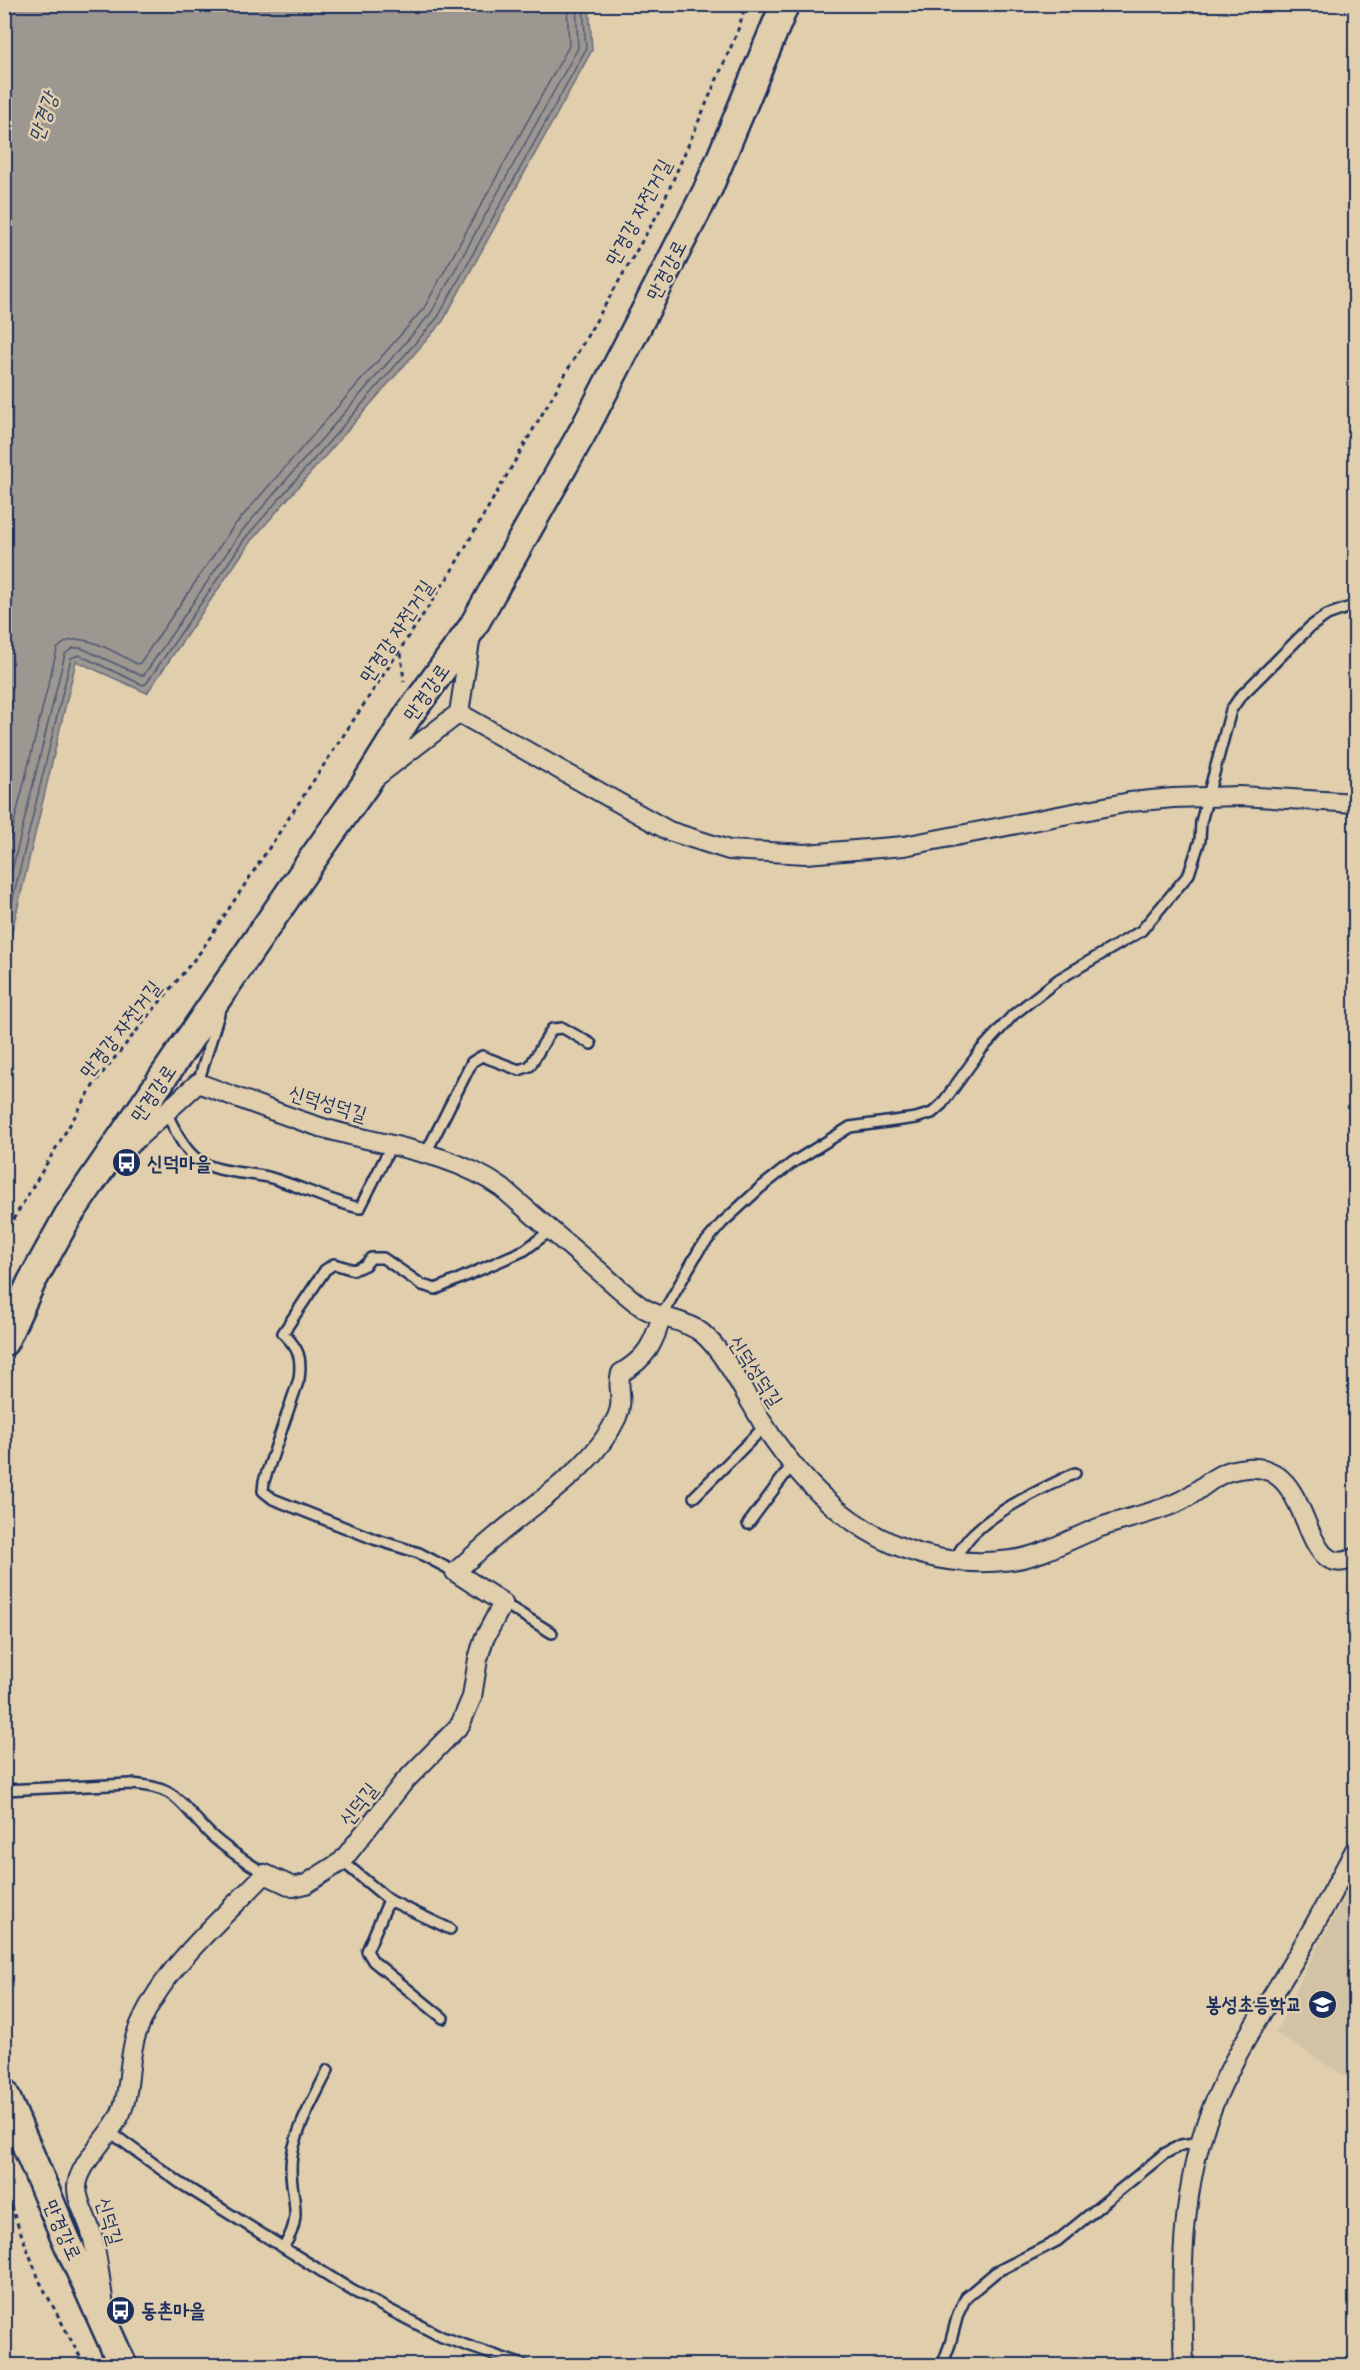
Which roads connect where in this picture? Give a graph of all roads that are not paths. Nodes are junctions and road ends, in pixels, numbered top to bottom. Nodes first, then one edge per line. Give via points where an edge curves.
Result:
1 (785, 4) edge
2 (1356, 605) edge
3 (472, 628) junction
4 (459, 713) junction
5 (366, 785) junction
6 (1208, 797) junction
7 (1356, 803) edge
8 (227, 984) junction
9 (591, 1044) dead end
10 (198, 1083) junction
11 (166, 1113) junction
12 (392, 1144) junction
13 (426, 1153) junction
14 (100, 1172) junction
15 (551, 1230) junction
16 (662, 1315) junction
17 (4, 1342) edge
18 (765, 1426) junction
19 (792, 1465) junction
20 (1075, 1473) dead end
21 (694, 1497) dead end
22 (748, 1524) dead end
23 (1356, 1557) edge
24 (954, 1559) junction
25 (455, 1572) junction
26 (504, 1603) junction
27 (552, 1633) dead end
28 (4, 1790) edge
29 (1356, 1848) edge
30 (342, 1861) junction
31 (266, 1874) junction
32 (389, 1900) junction
33 (450, 1929) dead end
34 (443, 2018) dead end
35 (328, 2070) dead end
36 (4, 2093) edge
37 (110, 2132) junction
38 (1200, 2142) junction
39 (284, 2246) junction
40 (107, 2326) junction
41 (123, 2366) edge
42 (526, 2366) edge
43 (942, 2366) edge
44 (1184, 2366) edge

1 - 3 street, 만경강로 via 708,189 586,426
2 - 6 lane via 1327,615 1310,627 1240,697 1231,710
3 - 4 street
3 - 5 street, 만경강로 via 408,716
4 - 5 street
4 - 6 street via 669,831 729,850 806,854 904,846 1130,802
5 - 8 street, 만경강로
6 - 7 street
6 - 16 lane via 1196,859 1189,874 1141,931 1059,979 1013,1016 932,1113 850,1127 768,1182 722,1223 699,1250
8 - 10 lane
8 - 14 street, 만경강로
9 - 13 lane via 563,1028 552,1029 530,1066 519,1070 482,1056 472,1062
10 - 11 street
10 - 12 street, 신덕성덕길 via 320,1127
11 - 12 lane via 186,1149 209,1165 269,1178 360,1208
11 - 14 street
12 - 13 street, 신덕성덕길
13 - 15 street, 신덕성덕길 via 482,1174
14 - 17 street, 만경강로 via 50,1247
15 - 16 street, 신덕성덕길 via 645,1309
15 - 25 lane via 525,1250 436,1289 422,1285 383,1258 371,1258 354,1270 334,1264 325,1270 283,1333 296,1347 301,1364 263,1491 273,1499 419,1553
16 - 18 street, 신덕성덕길 via 703,1334
16 - 25 street via 655,1341 621,1373 621,1407 604,1439 569,1477
18 - 19 street, 신덕성덕길
18 - 21 lane
19 - 22 lane
19 - 24 street, 신덕성덕길 via 852,1523 902,1548
20 - 24 lane via 1000,1513 973,1533
23 - 24 street, 신덕성덕길 via 1334,1563 1321,1555 1280,1475 1267,1468 1249,1467 1212,1478 1176,1503 1101,1527 1036,1555 1012,1560
25 - 26 street
26 - 27 lane
26 - 30 street, 신덕길 via 484,1639 472,1697 460,1725 403,1783
28 - 31 lane via 130,1784 166,1790 181,1801 208,1833
29 - 38 street via 1234,2060
30 - 31 street, 신덕길 via 306,1884 293,1887
30 - 32 lane
31 - 37 street, 신덕길 via 177,1965 146,2010 136,2034 126,2097
32 - 33 lane
32 - 34 lane via 366,1951
35 - 39 lane via 293,2148 296,2220
36 - 40 street, 만경강로
37 - 39 lane via 180,2183
37 - 40 street, 신덕길 via 81,2173 77,2186 98,2258
38 - 43 lane via 1181,2145 1164,2154 1080,2225 980,2284 966,2297 958,2314
38 - 44 street via 1191,2184 1182,2270
39 - 42 lane via 353,2291 442,2337
40 - 41 street, 만경강로

